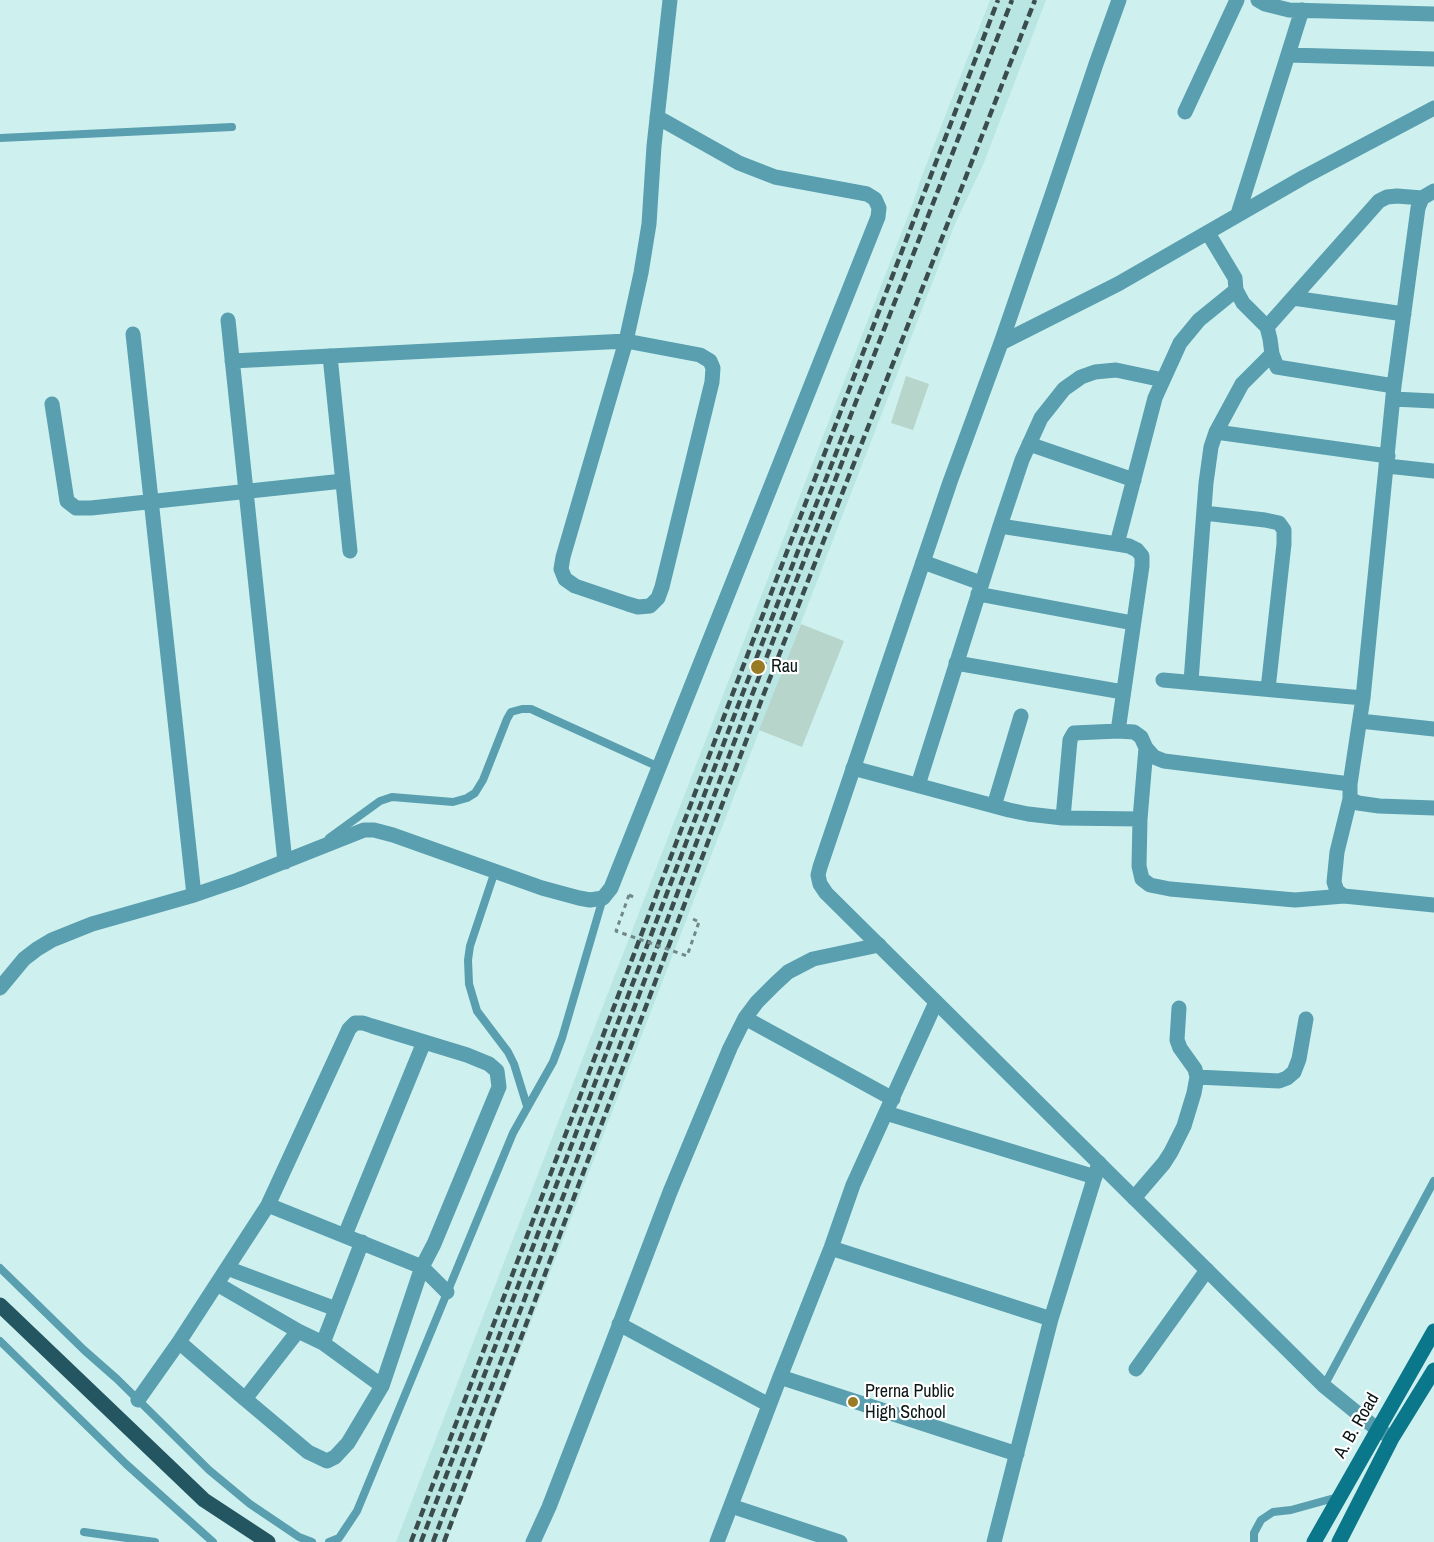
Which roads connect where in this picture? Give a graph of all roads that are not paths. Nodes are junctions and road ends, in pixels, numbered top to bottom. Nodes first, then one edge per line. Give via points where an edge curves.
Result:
1 (670, 0) edge
2 (1119, 0) edge
3 (1237, 0) edge
4 (1258, 0) edge
5 (1302, 10) junction
6 (1434, 14) edge
7 (1288, 55) junction
8 (1434, 59) edge
9 (1434, 108) edge
10 (1185, 112) dead end
11 (657, 117) junction
12 (232, 127) dead end
13 (0, 138) edge
14 (1428, 195) edge
15 (1238, 214) junction
16 (1208, 233) junction
17 (1236, 290) junction
18 (1293, 298) junction
19 (1404, 315) junction
20 (228, 320) dead end
21 (1266, 327) junction
22 (133, 334) dead end
23 (626, 341) junction
24 (1001, 343) junction
25 (1272, 354) junction
26 (330, 356) junction
27 (232, 361) junction
28 (1163, 380) junction
29 (1394, 392) junction
30 (1434, 401) edge
31 (52, 404) dead end
32 (1216, 432) junction
33 (1029, 444) junction
34 (1387, 461) junction
35 (1434, 471) edge
36 (1134, 480) junction
37 (343, 481) junction
38 (246, 492) junction
39 (151, 501) junction
40 (1204, 513) junction
41 (1000, 526) junction
42 (1117, 544) junction
43 (350, 550) dead end
44 (923, 562) junction
45 (980, 588) junction
46 (1133, 623) junction
47 (956, 663) junction
48 (1163, 680) dead end
49 (1191, 681) junction
50 (1268, 689) junction
51 (1123, 692) junction
52 (1363, 698) junction
53 (1021, 716) dead end
54 (1360, 721) junction
55 (1434, 729) edge
56 (1118, 731) junction
57 (1146, 748) junction
58 (659, 767) junction
59 (853, 768) junction
60 (918, 785) junction
61 (1350, 792) junction
62 (994, 806) junction
63 (1434, 808) edge
64 (1063, 818) junction
65 (1140, 819) junction
66 (315, 849) junction
67 (285, 862) junction
68 (495, 871) junction
69 (194, 895) junction
70 (1344, 896) junction
71 (603, 898) junction
72 (1434, 906) edge
73 (879, 945) junction
74 (0, 988) edge
75 (936, 1002) junction
76 (1179, 1008) dead end
77 (745, 1018) junction
78 (1306, 1019) dead end
79 (424, 1042) junction
80 (1197, 1077) junction
81 (527, 1106) junction
82 (890, 1106) junction
83 (1097, 1170) junction
84 (1434, 1181) edge
85 (1134, 1198) junction
86 (268, 1204) junction
87 (345, 1235) junction
88 (362, 1242) junction
89 (831, 1248) junction
90 (422, 1267) junction
91 (0, 1268) edge
92 (227, 1268) junction
93 (1207, 1270) junction
94 (217, 1284) junction
95 (447, 1292) junction
96 (0, 1305) edge
97 (336, 1309) junction
98 (1051, 1319) junction
99 (620, 1324) junction
100 (1434, 1330) edge
101 (298, 1331) junction
102 (0, 1341) edge
103 (179, 1342) junction
104 (323, 1343) junction
105 (1136, 1369) dead end
106 (1434, 1370) edge
107 (780, 1377) junction
108 (382, 1386) junction
109 (1324, 1386) junction
110 (245, 1399) junction
111 (138, 1400) junction
112 (769, 1405) junction
113 (1378, 1430) junction
114 (1392, 1438) junction
115 (1017, 1454) junction
116 (1338, 1497) junction
117 (731, 1506) junction
118 (84, 1532) dead end
119 (155, 1542) edge
120 (213, 1542) edge
121 (268, 1542) edge
122 (312, 1542) edge
123 (329, 1542) edge
124 (533, 1542) edge
125 (717, 1542) edge
126 (840, 1542) edge
127 (994, 1542) edge
128 (1254, 1542) edge
129 (1314, 1542) edge
130 (1339, 1542) edge

1 - 11 street
2 - 24 street
3 - 10 street
4 - 5 street
5 - 6 street
5 - 7 street
7 - 8 street
7 - 15 street
9 - 15 street
11 - 23 street via 649,224
11 - 58 street via 739,163 775,177 867,194 879,208
12 - 13 lane
14 - 18 street via 1379,201
14 - 19 street via 1418,208
15 - 16 street
16 - 17 street via 1235,278
16 - 24 street
17 - 21 street
17 - 28 street via 1188,332
18 - 19 street
18 - 21 street
19 - 29 street
20 - 27 street
21 - 25 street
22 - 39 street
23 - 23 street via 561,569 565,579 575,586 639,607 650,606 662,586 713,368 700,355
23 - 26 street
24 - 44 street
25 - 29 street via 1277,367
25 - 32 street via 1242,384
26 - 27 street
26 - 37 street
27 - 38 street
28 - 33 street via 1116,370 1081,377 1064,389 1041,418
28 - 36 street
29 - 30 street
29 - 34 street
31 - 39 street via 67,501 76,508 91,508
32 - 34 street
32 - 40 street
33 - 36 street
33 - 41 street
34 - 35 street
34 - 52 street
36 - 42 street
37 - 38 street
37 - 43 street
38 - 39 street
38 - 67 street
39 - 69 street
40 - 49 street
40 - 50 street via 1279,523 1284,530
41 - 42 street
41 - 45 street
42 - 46 street via 1137,550 1142,556
44 - 45 street
44 - 59 street
45 - 46 street
45 - 47 street
46 - 51 street
47 - 51 street
47 - 60 street
48 - 49 street
49 - 50 street
50 - 52 street
51 - 56 street
52 - 54 street
53 - 62 street
54 - 55 street
54 - 61 street
56 - 57 street via 1134,732
56 - 64 street via 1074,733 1070,740
57 - 61 street via 1164,761
57 - 65 street
58 - 66 lane via 531,709 522,709 512,712 507,719 475,793 453,802 392,797 380,801
58 - 71 street via 611,888
59 - 60 street
59 - 73 street via 818,875 826,893
60 - 62 street
61 - 63 street via 1358,803
61 - 70 street via 1336,852 1334,882 1336,891
62 - 64 street
64 - 65 street
65 - 70 street via 1138,866 1142,879 1150,885 1295,900
66 - 67 street
66 - 68 street via 364,830 374,830
67 - 69 street
68 - 71 street via 579,898
68 - 81 lane via 470,946 469,984 477,1011 514,1064
69 - 74 street via 92,924 52,940 24,959
70 - 72 street
71 - 81 lane via 562,1038
73 - 75 street
73 - 77 street via 813,959 788,972
75 - 82 street
75 - 83 street
76 - 80 street via 1177,1040
77 - 82 street
77 - 99 street via 669,1192
78 - 80 street via 1299,1059 1287,1078 1279,1081
79 - 86 street via 363,1023 355,1023 349,1029
79 - 87 street
79 - 90 street via 489,1064 497,1071 499,1087
80 - 85 street via 1184,1126 1171,1152
81 - 95 lane
82 - 83 street
82 - 89 street via 853,1185
83 - 85 street
83 - 98 street
84 - 109 lane
85 - 93 street
86 - 87 street
86 - 92 street
87 - 88 street
88 - 90 street
88 - 97 street
89 - 98 street
89 - 107 street
90 - 95 street
90 - 108 street
91 - 111 lane
92 - 94 street
92 - 97 street
93 - 105 street
93 - 109 street
94 - 101 street
94 - 103 street
95 - 123 lane via 357,1511 339,1538
96 - 121 main road via 204,1500
97 - 104 street
98 - 115 street
99 - 112 street
99 - 124 street
100 - 113 main road, A. B. Road
101 - 104 street
101 - 110 street
102 - 120 lane
103 - 110 street
103 - 111 street
104 - 108 street
106 - 114 main road, A. B. Road
107 - 112 street
107 - 115 street
108 - 110 street via 348,1443 327,1461 308,1452
109 - 113 street
111 - 122 lane via 250,1504 299,1538
112 - 117 street
113 - 114 street
113 - 116 main road, A. B. Road
114 - 130 main road, A. B. Road
115 - 127 street
116 - 128 lane via 1274,1512 1261,1520
116 - 129 main road, A. B. Road
117 - 125 street
117 - 126 street
118 - 119 lane

